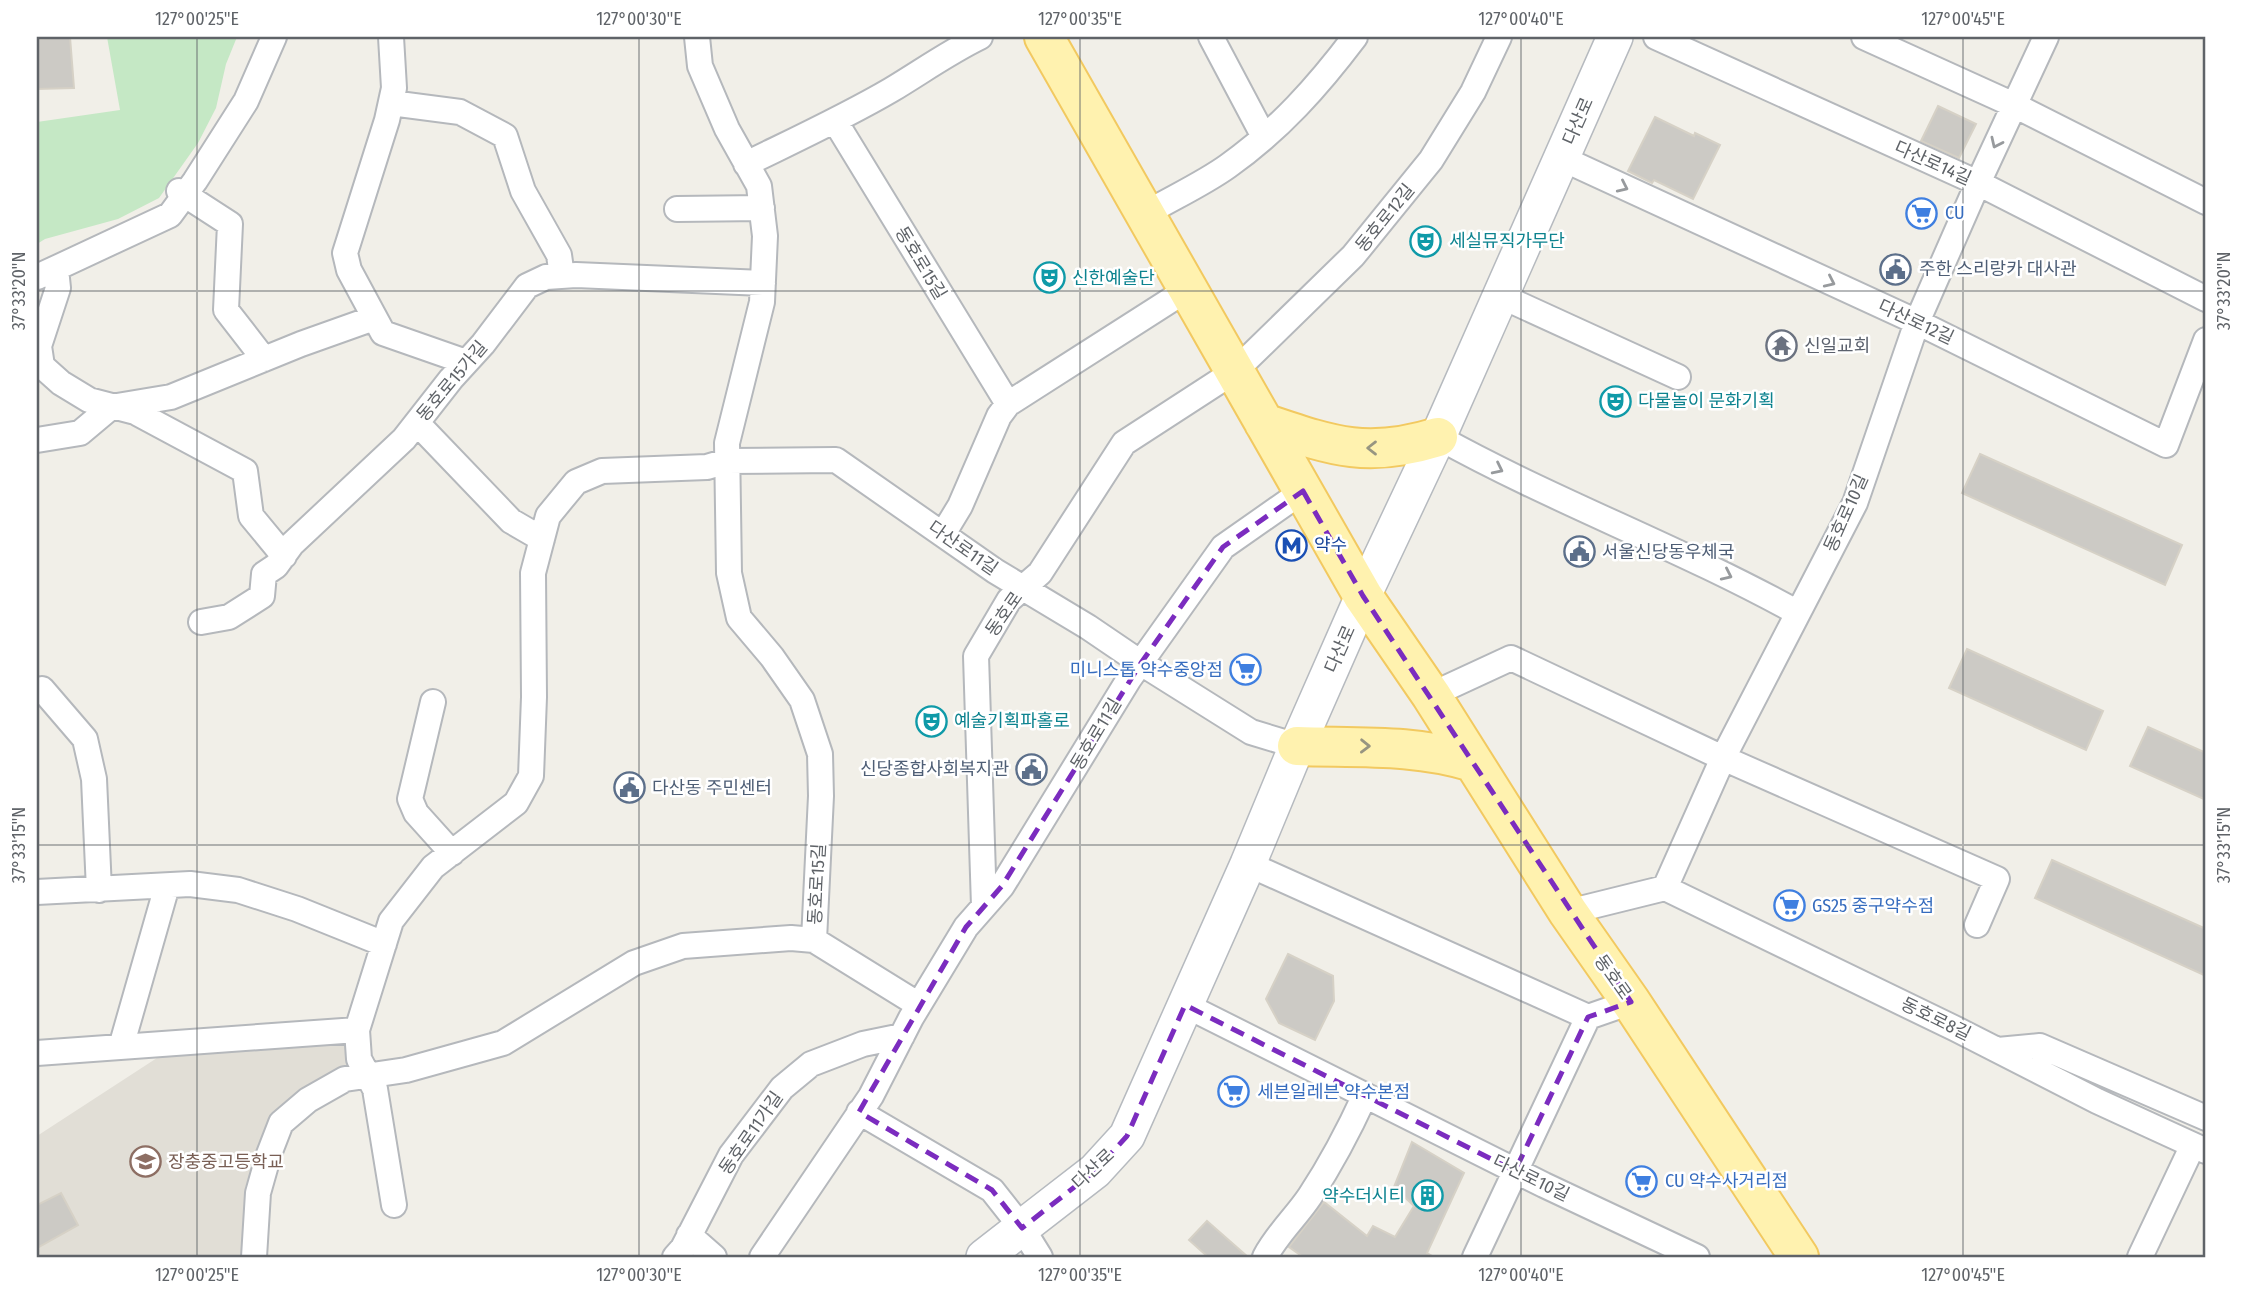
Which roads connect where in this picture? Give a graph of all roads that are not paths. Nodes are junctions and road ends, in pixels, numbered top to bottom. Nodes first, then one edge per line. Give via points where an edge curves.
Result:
1 (274, 37) edge
2 (391, 37) edge
3 (697, 37) edge
4 (980, 37) edge
5 (1044, 37) edge
6 (1211, 37) edge
7 (1355, 37) edge
8 (1499, 37) edge
9 (1615, 37) edge
10 (1656, 37) edge
11 (1864, 37) edge
12 (2046, 37) edge
13 (391, 103) junction
14 (2014, 105) junction
15 (835, 121) junction
16 (1265, 137) junction
17 (1561, 158) junction
18 (746, 163) junction
19 (1978, 183) junction
20 (182, 193) junction
21 (2206, 202) edge
22 (762, 208) junction
23 (677, 209) dead end
24 (1145, 214) junction
25 (46, 273) edge
26 (562, 276) junction
27 (763, 283) junction
28 (1188, 289) junction
29 (1501, 296) junction
30 (2206, 299) edge
31 (374, 318) junction
32 (1917, 322) junction
33 (2206, 340) edge
34 (264, 359) junction
35 (467, 362) junction
36 (1235, 371) junction
37 (1678, 377) dead end
38 (1008, 404) junction
39 (111, 407) junction
40 (417, 423) junction
41 (1264, 423) junction
42 (1438, 437) junction
43 (37, 440) edge
44 (727, 461) junction
45 (1303, 491) junction
46 (943, 534) junction
47 (542, 539) junction
48 (284, 555) junction
49 (1022, 587) junction
50 (1363, 596) junction
51 (1798, 613) junction
52 (201, 622) dead end
53 (1140, 663) junction
54 (37, 692) edge
55 (1431, 695) junction
56 (433, 702) dead end
57 (1297, 746) junction
58 (1723, 758) junction
59 (1473, 762) junction
60 (452, 853) junction
61 (1248, 864) junction
62 (167, 886) junction
63 (1665, 888) junction
64 (99, 890) junction
65 (37, 892) edge
66 (985, 906) junction
67 (1568, 912) junction
68 (1977, 925) dead end
69 (814, 940) junction
70 (384, 944) junction
71 (1631, 1002) junction
72 (919, 1005) junction
73 (1185, 1005) junction
74 (1588, 1017) junction
75 (357, 1030) junction
76 (902, 1036) junction
77 (121, 1046) junction
78 (1998, 1050) junction
79 (37, 1053) edge
80 (366, 1076) junction
81 (1365, 1095) junction
82 (859, 1112) junction
83 (2206, 1118) edge
84 (2200, 1148) edge
85 (1515, 1171) junction
86 (394, 1205) dead end
87 (689, 1235) junction
88 (1019, 1243) edge
89 (1685, 1254) edge
90 (254, 1257) edge
91 (675, 1257) edge
92 (714, 1257) edge
93 (762, 1257) edge
94 (984, 1257) edge
95 (1040, 1257) edge
96 (1265, 1257) edge
97 (1475, 1257) edge
98 (1799, 1257) edge
99 (2140, 1257) edge

1 - 20 street via 246,101
2 - 13 street
3 - 18 street, 동호로15길 via 700,66
4 - 15 street
5 - 24 main road, 동호로
6 - 16 street
7 - 16 street via 1320,83
8 - 36 street, 동호로12길 via 1473,92 1431,160 1353,256
9 - 17 main road, 다산로
10 - 19 street, 다산로14길
11 - 14 street
12 - 14 street, 동호로10길
13 - 26 street via 460,112 505,136 523,191 559,255
13 - 31 street via 345,253
14 -> 19 street, 동호로10길
14 - 21 street
15 - 18 street
15 - 38 street, 동호로15길
16 - 24 street via 1227,167
17 - 29 main road, 다산로
17 -> 32 street, 다산로12길
18 - 22 street, 동호로15길 via 760,186
19 - 30 street, 다산로14길
19 - 32 street, 동호로10길
20 - 25 street via 170,215
20 - 34 street via 230,224 226,310
22 - 23 street
22 - 27 street, 동호로15길
24 - 28 main road, 동호로
25 - 39 street via 58,288 39,346 42,366 89,400
26 - 27 street, 동호로15가길
26 - 35 street, 동호로15가길 via 527,286
27 - 44 street, 동호로15길 via 727,443
28 - 36 main road, 동호로
28 - 38 street
29 - 37 street
29 - 42 main road, 다산로
31 - 34 street
31 - 35 street via 383,333
32 - 33 street, 다산로12길 via 2166,445
32 - 51 street, 동호로10길 via 1855,503
34 - 39 street via 171,397
35 - 40 street, 동호로15가길
36 - 41 main road, 동호로
36 - 49 street, 동호로 via 1124,443 1040,573
38 - 46 street
39 - 43 street via 80,433
39 - 48 street via 135,412 245,471 251,516
40 - 47 street via 511,521
40 - 48 street, 동호로15가길
42 -> 41 main road via 1399,448 1352,448
41 - 45 main road, 동호로
42 - 50 main road, 다산로
42 -> 51 street via 1751,586
44 - 46 street, 다산로11길 via 836,460
44 - 47 street via 707,467 603,471 576,482 548,516
44 - 69 street, 동호로15길 via 729,573 739,618 802,700 820,754
45 - 50 main road, 동호로
45 - 53 street, 동호로11길 via 1223,547
46 - 49 street, 다산로11길
47 - 60 street via 533,573 531,776 516,803
48 - 52 street, 동호로15가길 via 264,574 262,596 229,617
49 - 53 street, 다산로11길
49 - 66 street, 동호로 via 1009,600 976,656
50 - 55 main road, 동호로
50 - 57 main road, 다산로
51 - 58 street, 동호로10길
53 - 57 street, 다산로11길 via 1251,732
53 - 66 street, 동호로11길 via 1002,886
54 - 64 street via 42,689 85,739 94,779
55 - 58 street via 1511,658
55 - 59 main road, 동호로
56 - 60 street via 410,799 416,813
57 -> 59 main road via 1398,747
57 - 61 main road, 다산로
58 - 63 street, 동호로10길
58 - 68 street via 1997,879
59 - 67 main road, 동호로
60 - 70 street via 433,867 391,921
61 - 73 main road, 다산로
61 - 74 street
62 - 64 street
62 - 70 street via 238,890
62 - 77 street
63 - 67 street
63 - 78 street, 동호로8길
64 - 65 street
66 - 72 street, 동호로11길 via 966,927
67 - 71 main road, 동호로
69 - 72 street
69 - 80 street, 동호로15길 via 683,946 634,963 503,1042 406,1070
70 - 75 street
71 - 74 street
71 - 98 main road, 동호로
72 - 76 street, 동호로11길
73 - 81 street, 다산로10길
73 - 88 main road, 다산로 via 1127,1136
74 - 85 street
75 - 77 street
75 - 80 street via 359,1059
76 - 82 street, 동호로11길
76 - 87 street, 동호로11가길 via 863,1044 811,1064 782,1088 731,1155
77 - 79 street
78 - 83 street via 2040,1046
78 - 84 street, 동호로8길
80 - 86 street via 375,1089
80 - 90 street, 동호로15길 via 345,1079 308,1100 281,1123 258,1193
81 - 85 street, 다산로10길
81 - 96 street via 1309,1198
82 - 88 street via 992,1190
82 - 93 street, 동호로11길
84 - 99 street
85 - 89 street, 다산로10길
85 - 97 street
87 - 91 street, 동호로11가길
87 - 92 street
88 - 94 main road, 다산로
88 - 95 street

